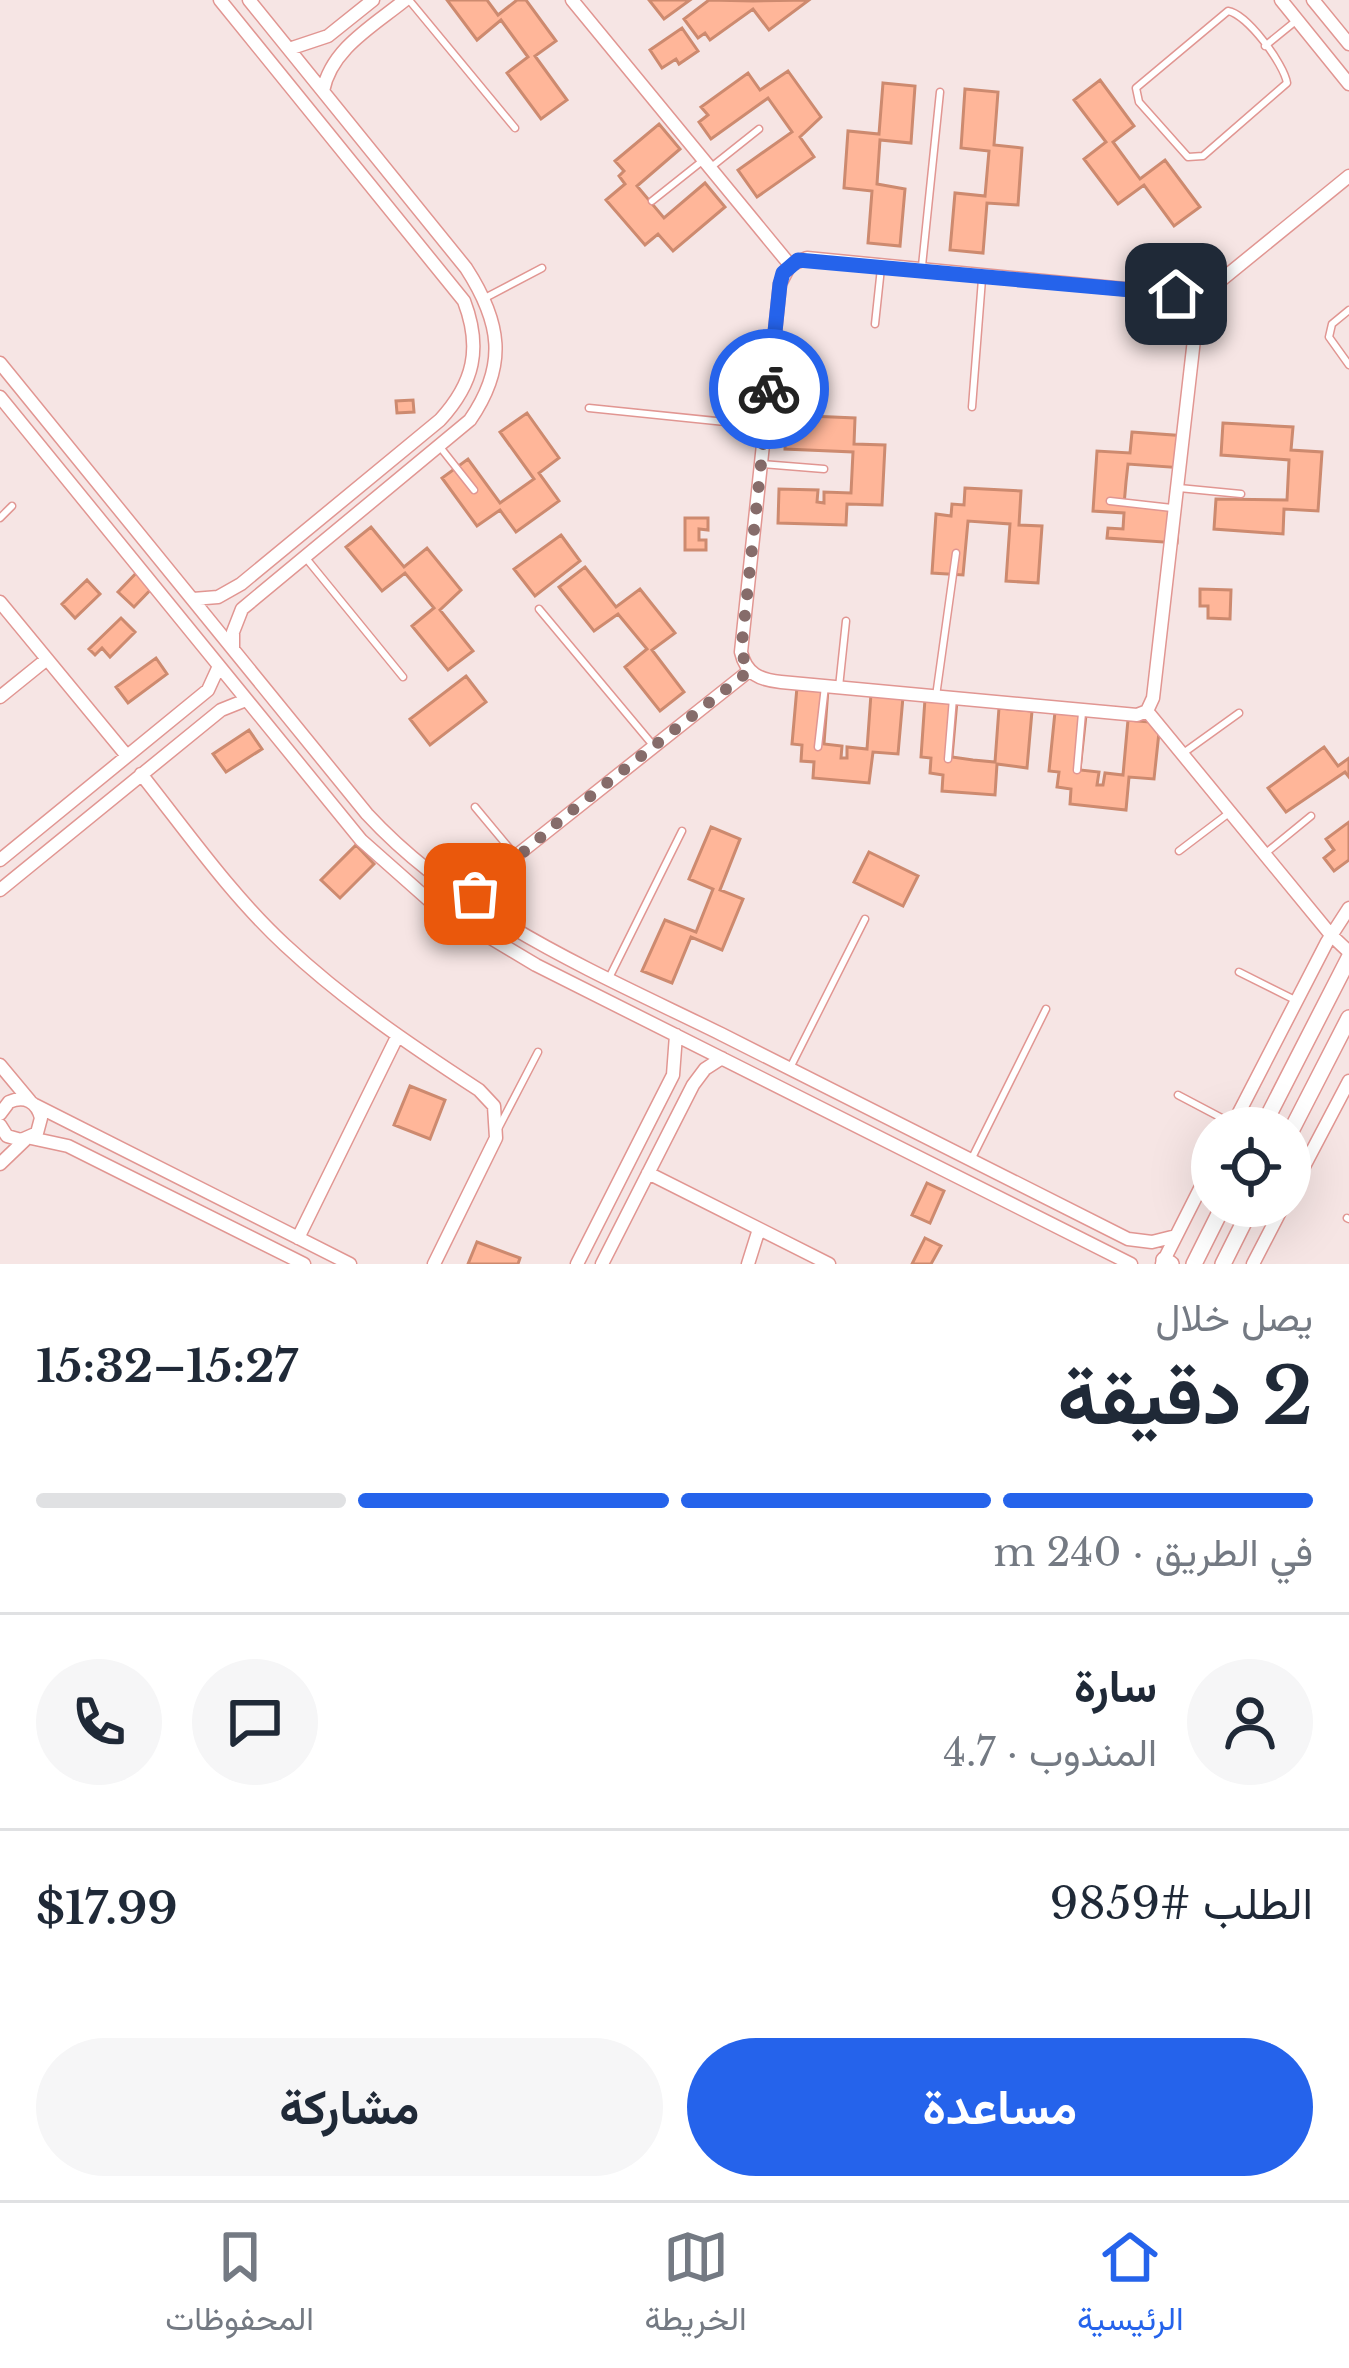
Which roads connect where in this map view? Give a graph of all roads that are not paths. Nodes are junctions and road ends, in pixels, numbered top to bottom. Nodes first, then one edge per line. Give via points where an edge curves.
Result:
1 (220, 0) edge
2 (249, 0) edge
3 (373, 0) edge
4 (407, 0) edge
5 (572, 0) edge
6 (1281, 0) edge
7 (1313, 0) edge
8 (351, 18) junction
9 (1297, 20) junction
10 (363, 34) junction
11 (1349, 44) edge
12 (1265, 46) junction
13 (294, 55) junction
14 (281, 74) junction
15 (1349, 84) edge
16 (323, 91) junction
17 (940, 92) dead end
18 (515, 128) dead end
19 (759, 130) dead end
20 (707, 164) junction
21 (1349, 176) edge
22 (652, 201) dead end
23 (790, 265) junction
24 (882, 266) junction
25 (542, 268) dead end
26 (922, 269) junction
27 (982, 275) junction
28 (485, 298) junction
29 (1193, 303) junction
30 (1349, 310) edge
31 (874, 324) dead end
32 (0, 363) edge
33 (1349, 365) edge
34 (0, 397) edge
35 (972, 407) dead end
36 (589, 408) dead end
37 (765, 426) junction
38 (440, 447) junction
39 (761, 464) junction
40 (824, 470) dead end
41 (1177, 488) junction
42 (474, 490) dead end
43 (1241, 494) dead end
44 (1110, 501) dead end
45 (12, 506) dead end
46 (1175, 508) junction
47 (0, 518) edge
48 (956, 554) dead end
49 (305, 556) junction
50 (265, 565) junction
51 (278, 579) junction
52 (193, 599) junction
53 (0, 602) edge
54 (539, 609) dead end
55 (845, 621) dead end
56 (233, 649) junction
57 (47, 659) junction
58 (219, 666) junction
59 (749, 671) junction
60 (403, 677) dead end
61 (832, 686) junction
62 (936, 696) junction
63 (0, 697) edge
64 (953, 698) junction
65 (247, 700) junction
66 (1082, 709) junction
67 (1147, 711) junction
68 (1239, 713) dead end
69 (654, 746) junction
70 (818, 747) dead end
71 (1182, 754) junction
72 (127, 756) junction
73 (948, 759) dead end
74 (1077, 770) dead end
75 (141, 774) junction
76 (475, 807) dead end
77 (1230, 812) junction
78 (1311, 816) dead end
79 (682, 831) dead end
80 (1179, 851) dead end
81 (1265, 854) junction
82 (516, 856) junction
83 (0, 860) edge
84 (0, 890) edge
85 (469, 899) junction
86 (1349, 908) edge
87 (865, 919) dead end
88 (1331, 935) junction
89 (1349, 955) edge
90 (1239, 972) dead end
91 (609, 979) junction
92 (1296, 1000) junction
93 (1046, 1009) dead end
94 (1349, 1018) edge
95 (676, 1035) junction
96 (398, 1037) junction
97 (538, 1052) dead end
98 (722, 1058) junction
99 (0, 1065) edge
100 (789, 1069) junction
101 (1349, 1081) edge
102 (1178, 1096) dead end
103 (33, 1103) junction
104 (1198, 1107) edge
105 (1242, 1107) edge
106 (1273, 1107) edge
107 (1303, 1107) edge
108 (0, 1114) edge
109 (0, 1125) edge
110 (499, 1127) junction
111 (29, 1138) junction
112 (1311, 1153) edge
113 (971, 1160) junction
114 (0, 1164) edge
115 (649, 1173) junction
116 (1191, 1207) edge
117 (1212, 1227) edge
118 (1241, 1227) edge
119 (1272, 1227) edge
120 (759, 1229) junction
121 (1176, 1237) junction
122 (298, 1238) junction
123 (1166, 1263) edge
124 (304, 1264) edge
125 (350, 1264) edge
126 (434, 1264) edge
127 (577, 1264) edge
128 (602, 1264) edge
129 (748, 1264) edge
130 (829, 1264) edge
131 (1131, 1264) edge
132 (1194, 1264) edge
133 (1222, 1264) edge
134 (1253, 1264) edge

1 - 14 street
2 - 13 street
3 - 8 street
4 - 10 street
4 - 18 lane
5 - 20 street
6 - 9 street
7 - 11 street
8 - 10 street
8 - 13 street
9 - 12 lane
9 - 15 street
10 - 16 street via 333,63
12 - 12 lane via 1228,11 1140,82 1139,102 1182,153 1203,156 1284,90 1287,76
13 - 14 street
13 - 16 street
14 - 50 street via 464,302 476,352 464,389 440,420
16 - 28 street
17 - 26 lane
19 - 20 lane
20 - 22 lane
20 - 23 street
21 - 29 street
23 - 24 street via 808,258
23 - 37 street via 780,284
24 - 26 street
24 - 31 lane
25 - 28 lane
26 - 27 street
27 - 29 street via 1176,294
27 - 35 lane
28 - 38 street via 494,324 493,378 470,421
29 - 41 street
30 - 33 lane via 1328,337
32 - 52 street
34 - 58 street
36 - 37 lane
37 - 39 street
38 - 42 lane
38 - 49 street
39 - 40 lane
39 - 59 street via 741,652
41 - 43 lane
41 - 46 street
44 - 46 lane
45 - 47 lane
46 - 67 street
48 - 62 lane
49 - 51 street
49 - 60 lane
50 - 51 street
50 - 52 street via 230,592
51 - 56 street via 242,609
52 - 56 street
53 - 57 street
54 - 69 lane
55 - 61 lane
56 - 85 street via 393,841
57 - 63 street
57 - 72 street
58 - 65 street
58 - 72 street via 208,690
59 - 61 street
59 - 69 street
61 - 62 street
61 - 70 lane
62 - 64 street
64 - 66 street
64 - 73 lane
65 - 75 street via 220,710
65 - 95 street via 361,840 431,902
66 - 67 street
66 - 74 lane
67 - 71 street
68 - 71 lane
69 - 82 street
71 - 77 street
72 - 83 street
75 - 84 street
75 - 96 street via 281,942
76 - 82 lane
77 - 80 lane
77 - 81 street
78 - 81 lane
79 - 91 lane
81 - 88 street
82 - 85 street
85 - 91 street
86 - 88 street
87 - 100 lane
88 - 89 street
88 - 92 street
89 - 106 street
90 - 92 lane
91 - 100 street
92 - 105 street
93 - 113 lane
94 - 107 street
95 - 98 street
95 - 127 street via 674,1075
96 - 110 street via 488,1096
96 - 122 street
97 - 110 lane
98 - 115 street via 693,1085
98 - 131 street
99 - 103 street
100 - 113 street
101 - 112 street
102 - 104 lane
103 - 108 street via 16,1099
103 - 111 street via 40,1126
103 - 122 street
109 - 111 street via 14,1139
110 - 126 street
111 - 114 street
111 - 124 street via 68,1146
113 - 121 street via 1128,1239
115 - 120 street
115 - 128 street
116 - 121 street
117 - 132 street
118 - 133 street
119 - 134 street
120 - 129 street
120 - 130 street
121 - 123 street
122 - 125 street

